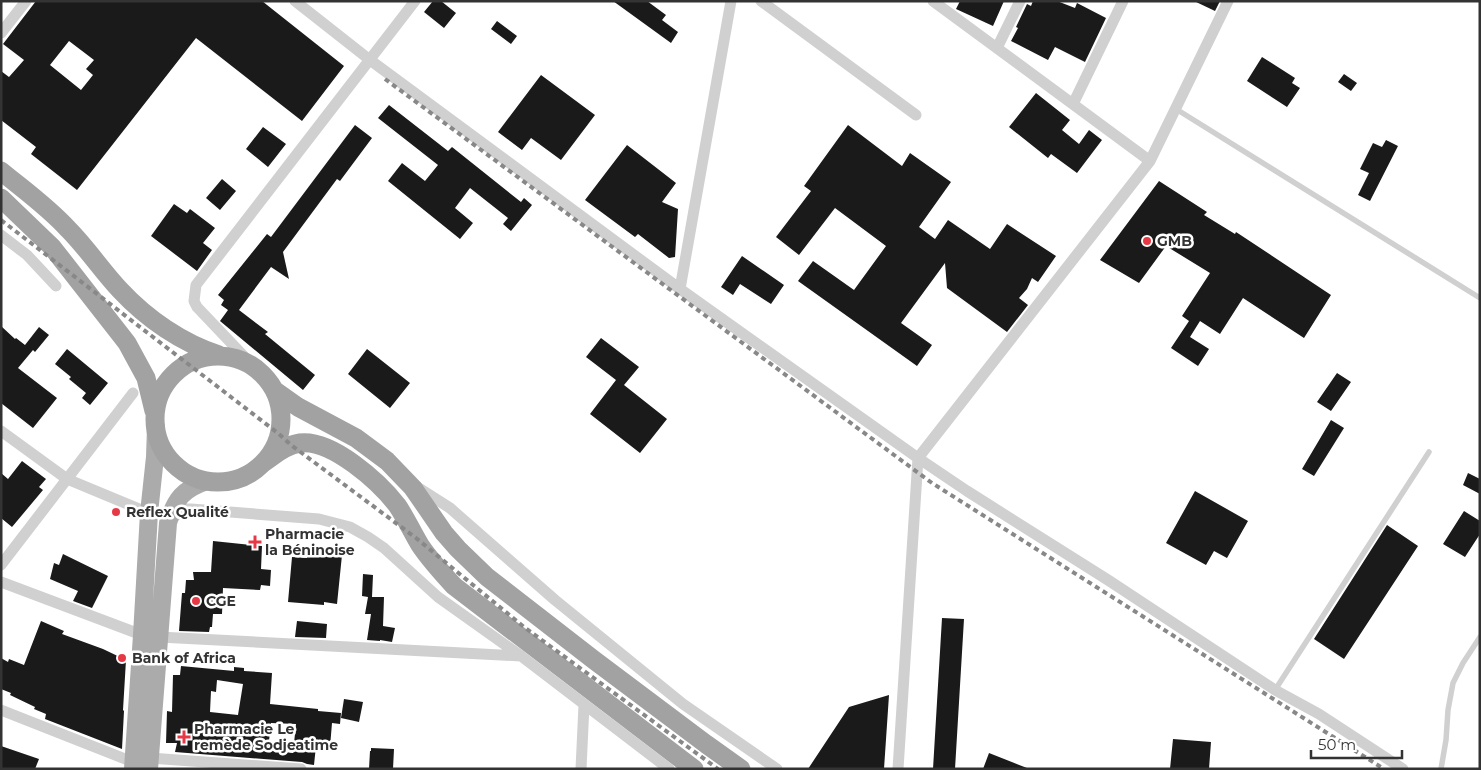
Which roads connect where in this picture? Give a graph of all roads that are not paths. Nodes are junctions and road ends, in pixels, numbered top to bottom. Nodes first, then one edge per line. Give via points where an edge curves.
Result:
1 (26, 1) edge
2 (295, 1) edge
3 (415, 1) edge
4 (731, 1) edge
5 (761, 1) edge
6 (933, 1) edge
7 (1020, 1) edge
8 (1123, 1) edge
9 (1228, 1) edge
10 (1, 33) edge
11 (997, 48) junction
12 (370, 60) junction
13 (1073, 104) junction
14 (1176, 109) junction
15 (916, 116) dead end
16 (1150, 161) junction
17 (1, 171) edge
18 (1, 198) edge
19 (1, 235) edge
20 (56, 286) dead end
21 (680, 289) junction
22 (1480, 298) edge
23 (225, 357) junction
24 (254, 367) junction
25 (274, 390) junction
26 (133, 392) dead end
27 (155, 422) junction
28 (1, 431) edge
29 (1429, 452) dead end
30 (918, 458) junction
31 (264, 463) junction
32 (68, 478) junction
33 (404, 478) junction
34 (207, 481) junction
35 (149, 513) junction
36 (168, 523) junction
37 (1, 565) edge
38 (1, 582) edge
39 (548, 610) junction
40 (151, 636) junction
41 (1480, 637) edge
42 (521, 656) junction
43 (1275, 690) junction
44 (584, 705) junction
45 (1, 710) edge
46 (141, 764) edge
47 (301, 769) edge
48 (581, 769) edge
49 (669, 769) edge
50 (694, 769) edge
51 (741, 769) edge
52 (777, 769) edge
53 (898, 769) edge
54 (1403, 769) edge
55 (1441, 769) edge

1 - 10 street
2 - 12 street
3 - 12 street
4 - 21 street
5 - 15 street
6 - 11 street
7 - 11 street
8 - 13 street
9 - 14 street
11 - 13 street
12 - 21 street
12 - 24 street via 196,285 194,301 197,306
13 - 16 street
14 - 16 street
14 - 22 lane
16 - 30 street
17 - 23 highway via 69,230 119,289 147,315 193,345
18 - 27 highway via 52,247 127,343 146,378
19 - 20 street via 27,255
21 - 30 street
23 - 24 highway
23 - 27 highway via 202,358 176,372 162,391
24 - 25 highway
25 - 31 highway via 280,405 281,428 274,449
25 - 33 highway via 298,407 356,438
26 - 32 street
27 - 34 highway via 163,449 172,461 184,471
27 - 35 main road
28 - 32 street
29 - 43 lane
30 - 43 street
30 - 53 street
31 - 34 highway via 250,474 233,480
31 - 50 highway via 283,449 301,443 341,455 386,493 428,556 459,591
32 - 35 street
32 - 37 street
33 - 39 street via 450,508
33 - 39 highway via 444,533 487,577
34 - 36 main road via 183,493
35 - 40 main road
36 - 40 main road
36 - 42 street via 183,509 191,509 319,519 350,527 384,548 438,597
38 - 40 street
39 - 51 highway via 706,744
39 - 52 street
40 - 42 street
40 - 46 main road
41 - 55 lane via 1454,683
42 - 44 street
43 - 54 street via 1319,714
44 - 48 street
44 - 49 street
45 - 46 street
46 - 47 street

